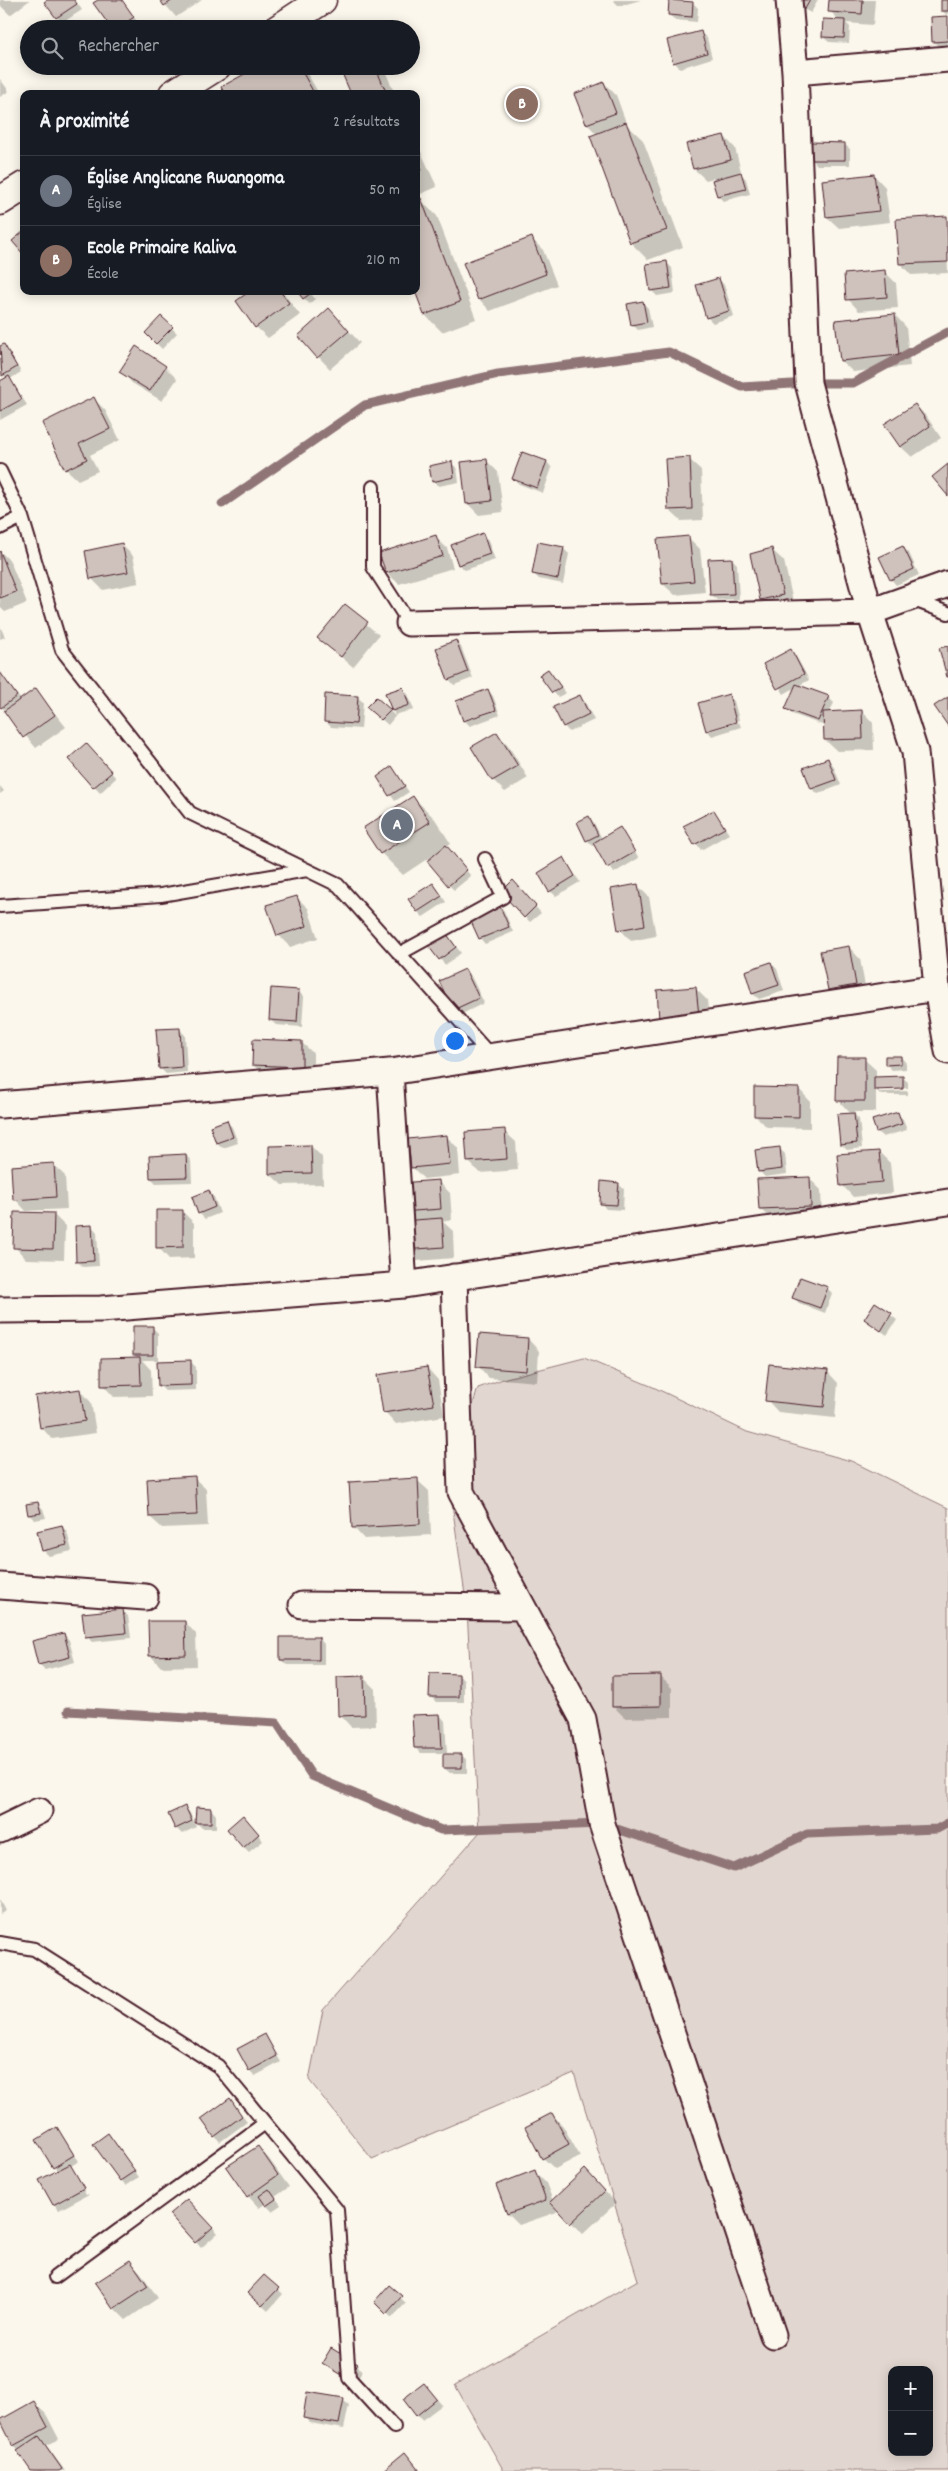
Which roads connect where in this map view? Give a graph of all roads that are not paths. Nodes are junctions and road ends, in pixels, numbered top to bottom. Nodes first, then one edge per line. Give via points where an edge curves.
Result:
1 (322, 0) edge
2 (789, 0) edge
3 (292, 20) edge
4 (948, 59) edge
5 (795, 72) junction
6 (203, 75) edge
7 (179, 90) edge
8 (20, 188) edge
9 (0, 201) edge
10 (0, 471) edge
11 (372, 486) dead end
12 (22, 517) junction
13 (0, 528) edge
14 (948, 584) edge
15 (908, 598) junction
16 (870, 612) junction
17 (948, 613) edge
18 (409, 623) joint
19 (485, 858) dead end
20 (307, 870) junction
21 (0, 906) edge
22 (399, 954) junction
23 (943, 989) edge
24 (948, 1051) edge
25 (491, 1056) junction
26 (390, 1072) junction
27 (0, 1105) edge
28 (948, 1202) edge
29 (454, 1277) junction
30 (404, 1285) junction
31 (0, 1310) edge
32 (0, 1586) edge
33 (144, 1597) dead end
34 (302, 1605) dead end
35 (522, 1607) junction
36 (39, 1811) dead end
37 (0, 1830) edge
38 (0, 1943) edge
39 (265, 2123) junction
40 (55, 2277) dead end
41 (773, 2335) dead end
42 (394, 2426) dead end

1 - 3 street
2 - 5 street
4 - 5 street
5 - 16 street via 808,383
6 - 7 street
8 - 9 street
10 - 12 lane
11 - 18 lane via 373,567
12 - 13 lane
12 - 20 lane via 62,650 190,813
14 - 15 street
15 - 16 street
15 - 17 lane
16 - 18 street
16 - 23 street via 915,752
19 - 22 lane via 503,897
20 - 21 lane via 161,895
20 - 22 lane via 338,885
22 - 25 lane
23 - 24 street
23 - 25 street
25 - 26 street
26 - 27 street
26 - 30 street
28 - 29 street
29 - 30 street
29 - 35 street via 462,1492
30 - 31 street via 101,1310
32 - 33 street
34 - 35 street
35 - 41 street via 583,1720 602,1824
36 - 37 street
38 - 39 lane via 34,1949 218,2066
39 - 40 lane
39 - 42 lane via 337,2210 349,2378

